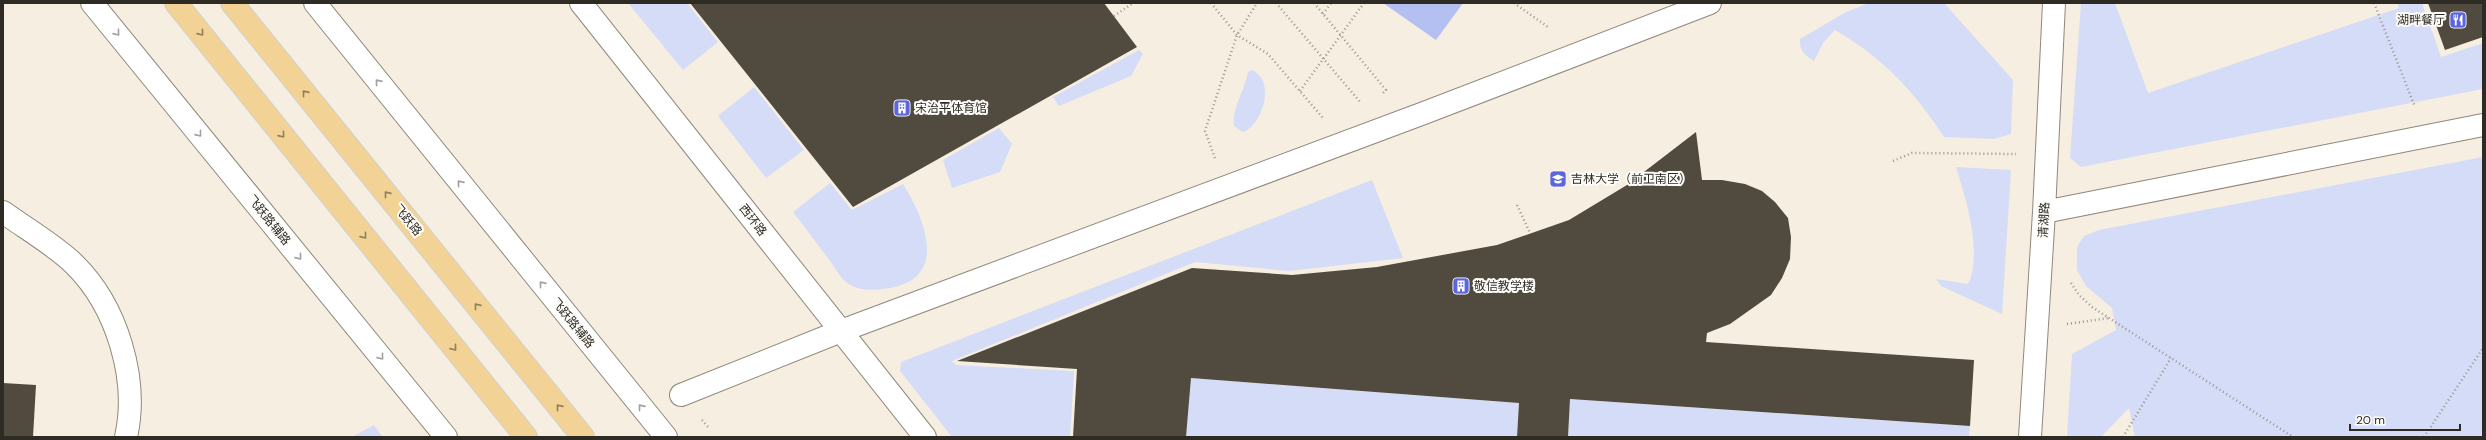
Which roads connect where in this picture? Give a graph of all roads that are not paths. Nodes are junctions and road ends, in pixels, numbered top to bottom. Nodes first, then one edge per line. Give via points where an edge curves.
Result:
1 (92, 3) edge
2 (176, 3) edge
3 (232, 3) edge
4 (315, 3) edge
5 (581, 3) edge
6 (1710, 3) edge
7 (2054, 3) edge
8 (2483, 125) edge
9 (3, 212) edge
10 (2044, 212) junction
11 (841, 331) junction
12 (681, 395) dead end
13 (126, 437) edge
14 (446, 437) edge
15 (526, 437) edge
16 (583, 437) edge
17 (666, 437) edge
18 (925, 437) edge
19 (2030, 437) edge

1 -> 14 street, 飞跃路辅路
2 -> 15 main road
16 -> 3 main road, 飞跃路
17 -> 4 street, 飞跃路辅路
5 - 11 street, 西环路
6 - 11 street
7 - 10 street, 清湖路
8 - 10 street
9 - 13 street via 74,264 110,311 125,359 131,415
10 - 19 street, 清湖路
11 - 12 street
11 - 18 street, 西环路

